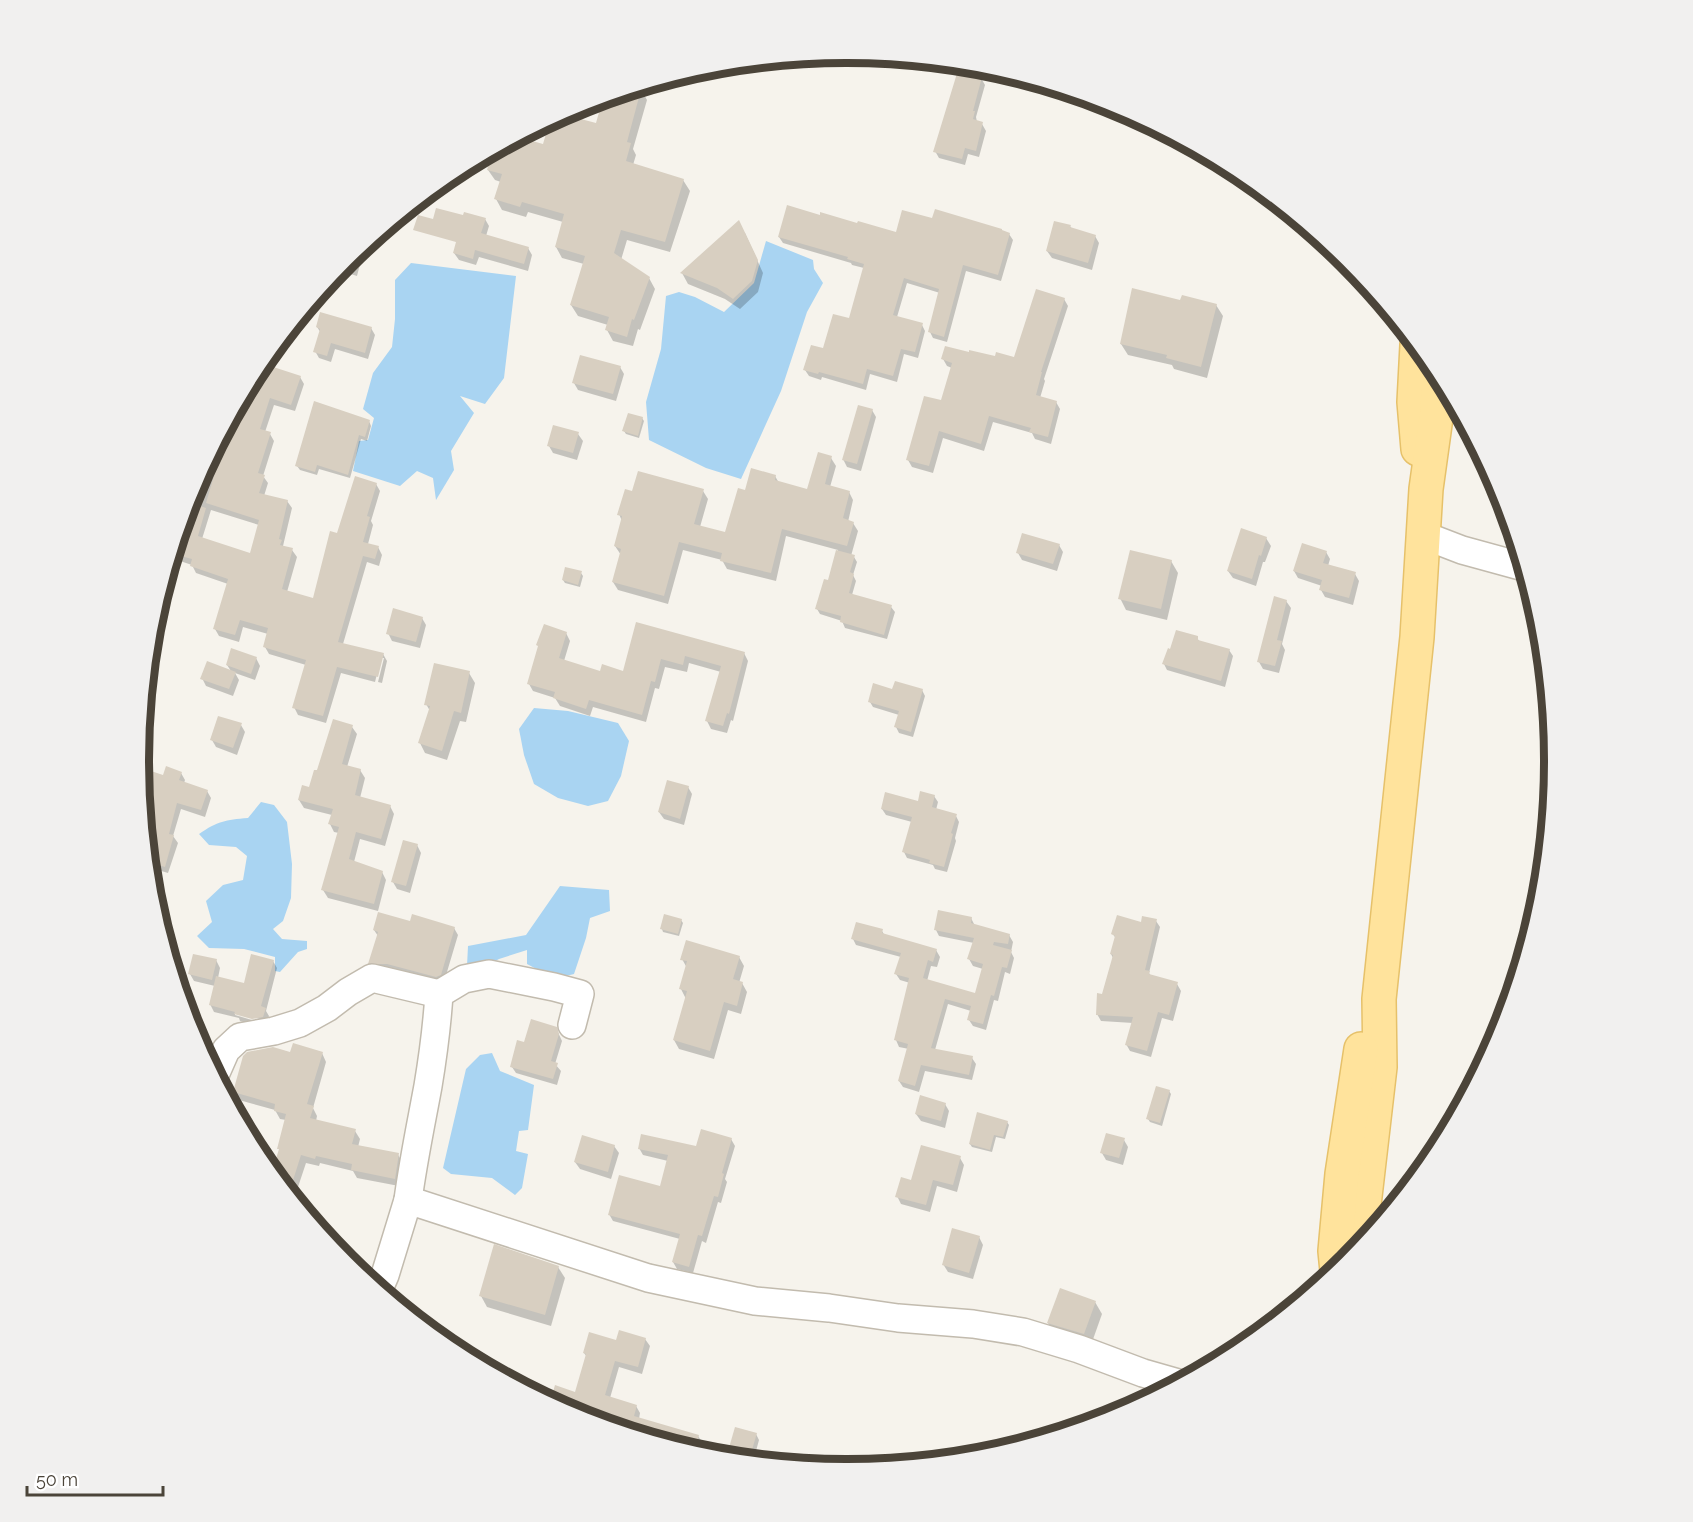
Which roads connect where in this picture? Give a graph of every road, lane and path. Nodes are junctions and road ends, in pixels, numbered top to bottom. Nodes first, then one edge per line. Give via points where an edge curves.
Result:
1 (1416, 358) edge
2 (1438, 391) edge
3 (1426, 489) junction
4 (1423, 535) junction
5 (1516, 565) edge
6 (439, 994) junction
7 (1379, 999) junction
8 (572, 1025) dead end
9 (219, 1067) edge
10 (408, 1200) junction
11 (1361, 1232) edge
12 (1336, 1259) edge
13 (382, 1282) edge
14 (1168, 1380) edge

1 - 3 main road via 1414,402
2 - 3 main road
3 - 4 main road
4 - 5 street
4 - 7 main road via 1418,637
6 - 8 street via 464,979 489,974 554,987 580,994
6 - 9 street via 372,978 300,1023 240,1036 226,1050
6 - 10 street via 437,1028
7 - 11 main road via 1380,1067
7 - 12 main road via 1359,1061 1342,1174
10 - 13 street
10 - 14 street via 648,1278 755,1301 1023,1332

